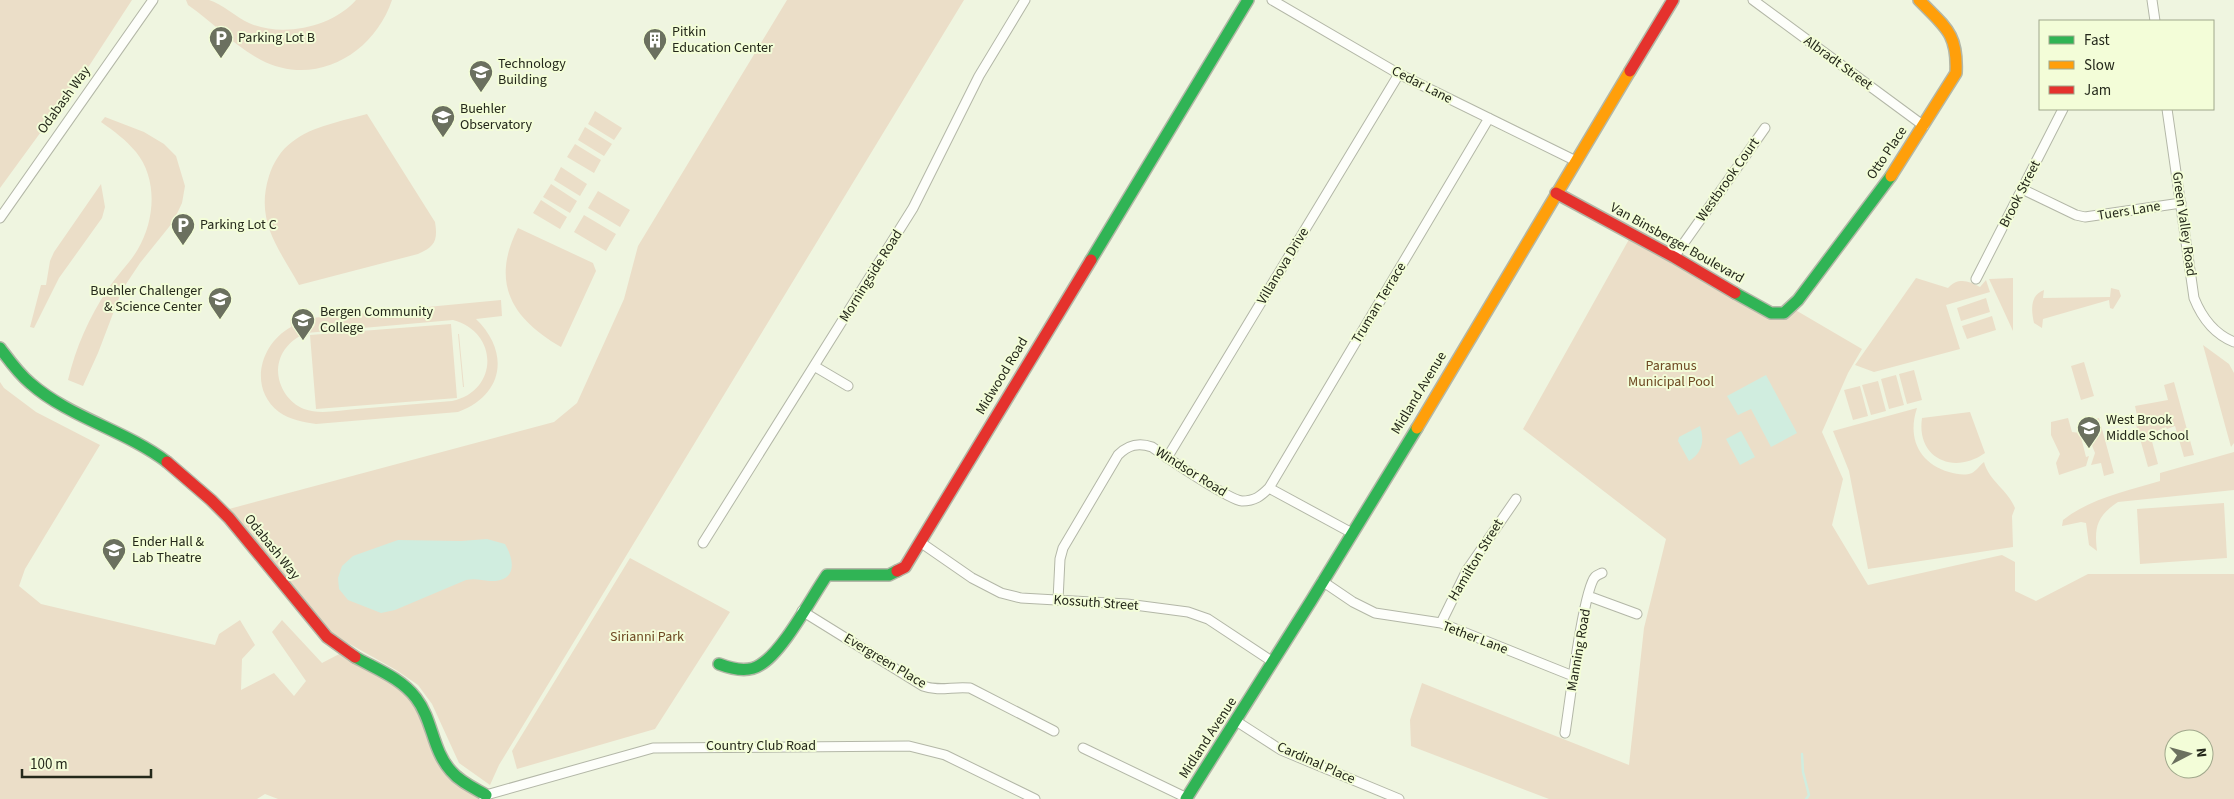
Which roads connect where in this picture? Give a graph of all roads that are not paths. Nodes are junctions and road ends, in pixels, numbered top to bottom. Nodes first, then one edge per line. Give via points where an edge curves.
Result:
1 (153, 0) edge
2 (1025, 0) edge
3 (1248, 0) edge
4 (1272, 0) edge
5 (1673, 0) edge
6 (1753, 0) edge
7 (1919, 0) edge
8 (2152, 0) edge
9 (2155, 20) edge
10 (1399, 74) junction
11 (2062, 110) edge
12 (2167, 110) edge
13 (1489, 118) junction
14 (1924, 126) junction
15 (1765, 128) dead end
16 (1576, 161) junction
17 (2022, 188) junction
18 (1556, 193) junction
19 (2181, 203) junction
20 (0, 218) edge
21 (1674, 257) junction
22 (1976, 279) dead end
23 (1784, 313) joint
24 (2234, 342) edge
25 (0, 348) edge
26 (814, 366) junction
27 (848, 386) dead end
28 (1167, 458) junction
29 (1269, 488) junction
30 (1516, 499) dead end
31 (1352, 533) junction
32 (920, 542) junction
33 (703, 544) dead end
34 (1602, 573) dead end
35 (1322, 581) junction
36 (1588, 596) junction
37 (1058, 600) junction
38 (802, 611) junction
39 (1637, 614) dead end
40 (1441, 623) junction
41 (1273, 662) junction
42 (719, 664) dead end
43 (1573, 676) junction
44 (1236, 721) junction
45 (1054, 731) dead end
46 (1566, 732) dead end
47 (1083, 748) dead end
48 (485, 797) edge
49 (1187, 798) edge
50 (1035, 799) edge
51 (1399, 799) edge

1 - 20 street, Odabash Way
2 - 26 street, Morningside Road via 979,76 913,208
3 - 32 street, Midwood Road
4 - 10 street, Cedar Lane
5 - 16 street, Midland Avenue
6 - 14 street, Albradt Street
7 - 14 street, Otto Place via 1946,26 1958,53 1952,82
8 - 9 street
10 - 13 street, Cedar Lane
10 - 28 street, Villanova Drive
11 - 17 street, Brook Street
12 - 19 street, Green Valley Road
13 - 16 street, Cedar Lane
13 - 29 street, Truman Terrace
14 - 23 street, Otto Place via 1892,176 1798,300
15 - 21 street, Westbrook Court
16 - 18 street, Midland Avenue
17 - 19 street, Tuers Lane via 2084,217
17 - 22 street, Brook Street
18 - 21 street, Van Binsberger Boulevard
18 - 31 street, Midland Avenue
19 - 24 street, Green Valley Road via 2194,298 2199,311 2218,332
21 - 23 street, Van Binsberger Boulevard via 1757,306 1771,313
25 - 48 street, Odabash Way via 12,368 43,394 66,409 142,445 196,486 237,527 327,637 345,651 400,681 415,696 426,713 440,755 449,769
26 - 27 street
26 - 33 street, Morningside Road
28 - 29 street, Windsor Road via 1240,501 1259,498
28 - 37 street, Windsor Road via 1144,444 1130,446 1118,455 1063,548
29 - 31 street
30 - 40 street, Hamilton Street via 1467,570
31 - 35 street, Midland Avenue
32 - 37 street, Kossuth Street via 988,587 1021,598
32 - 38 street, Midwood Road via 905,567 888,575 826,575
34 - 36 street, Manning Road via 1595,577
35 - 40 street, Tether Lane via 1375,613
35 - 41 street, Midland Avenue
36 - 39 street
36 - 43 street, Manning Road
37 - 41 street, Kossuth Street via 1188,612 1208,619
38 - 42 street, Midwood Road via 762,665 744,670
38 - 45 street, Evergreen Place via 923,686 942,690 970,688
40 - 43 street, Tether Lane
41 - 44 street, Midland Avenue
43 - 46 street, Manning Road
44 - 49 street, Midland Avenue
44 - 51 street, Cardinal Place via 1281,750
47 - 49 street
48 - 50 street, Country Club Road via 653,748 909,746 945,755

